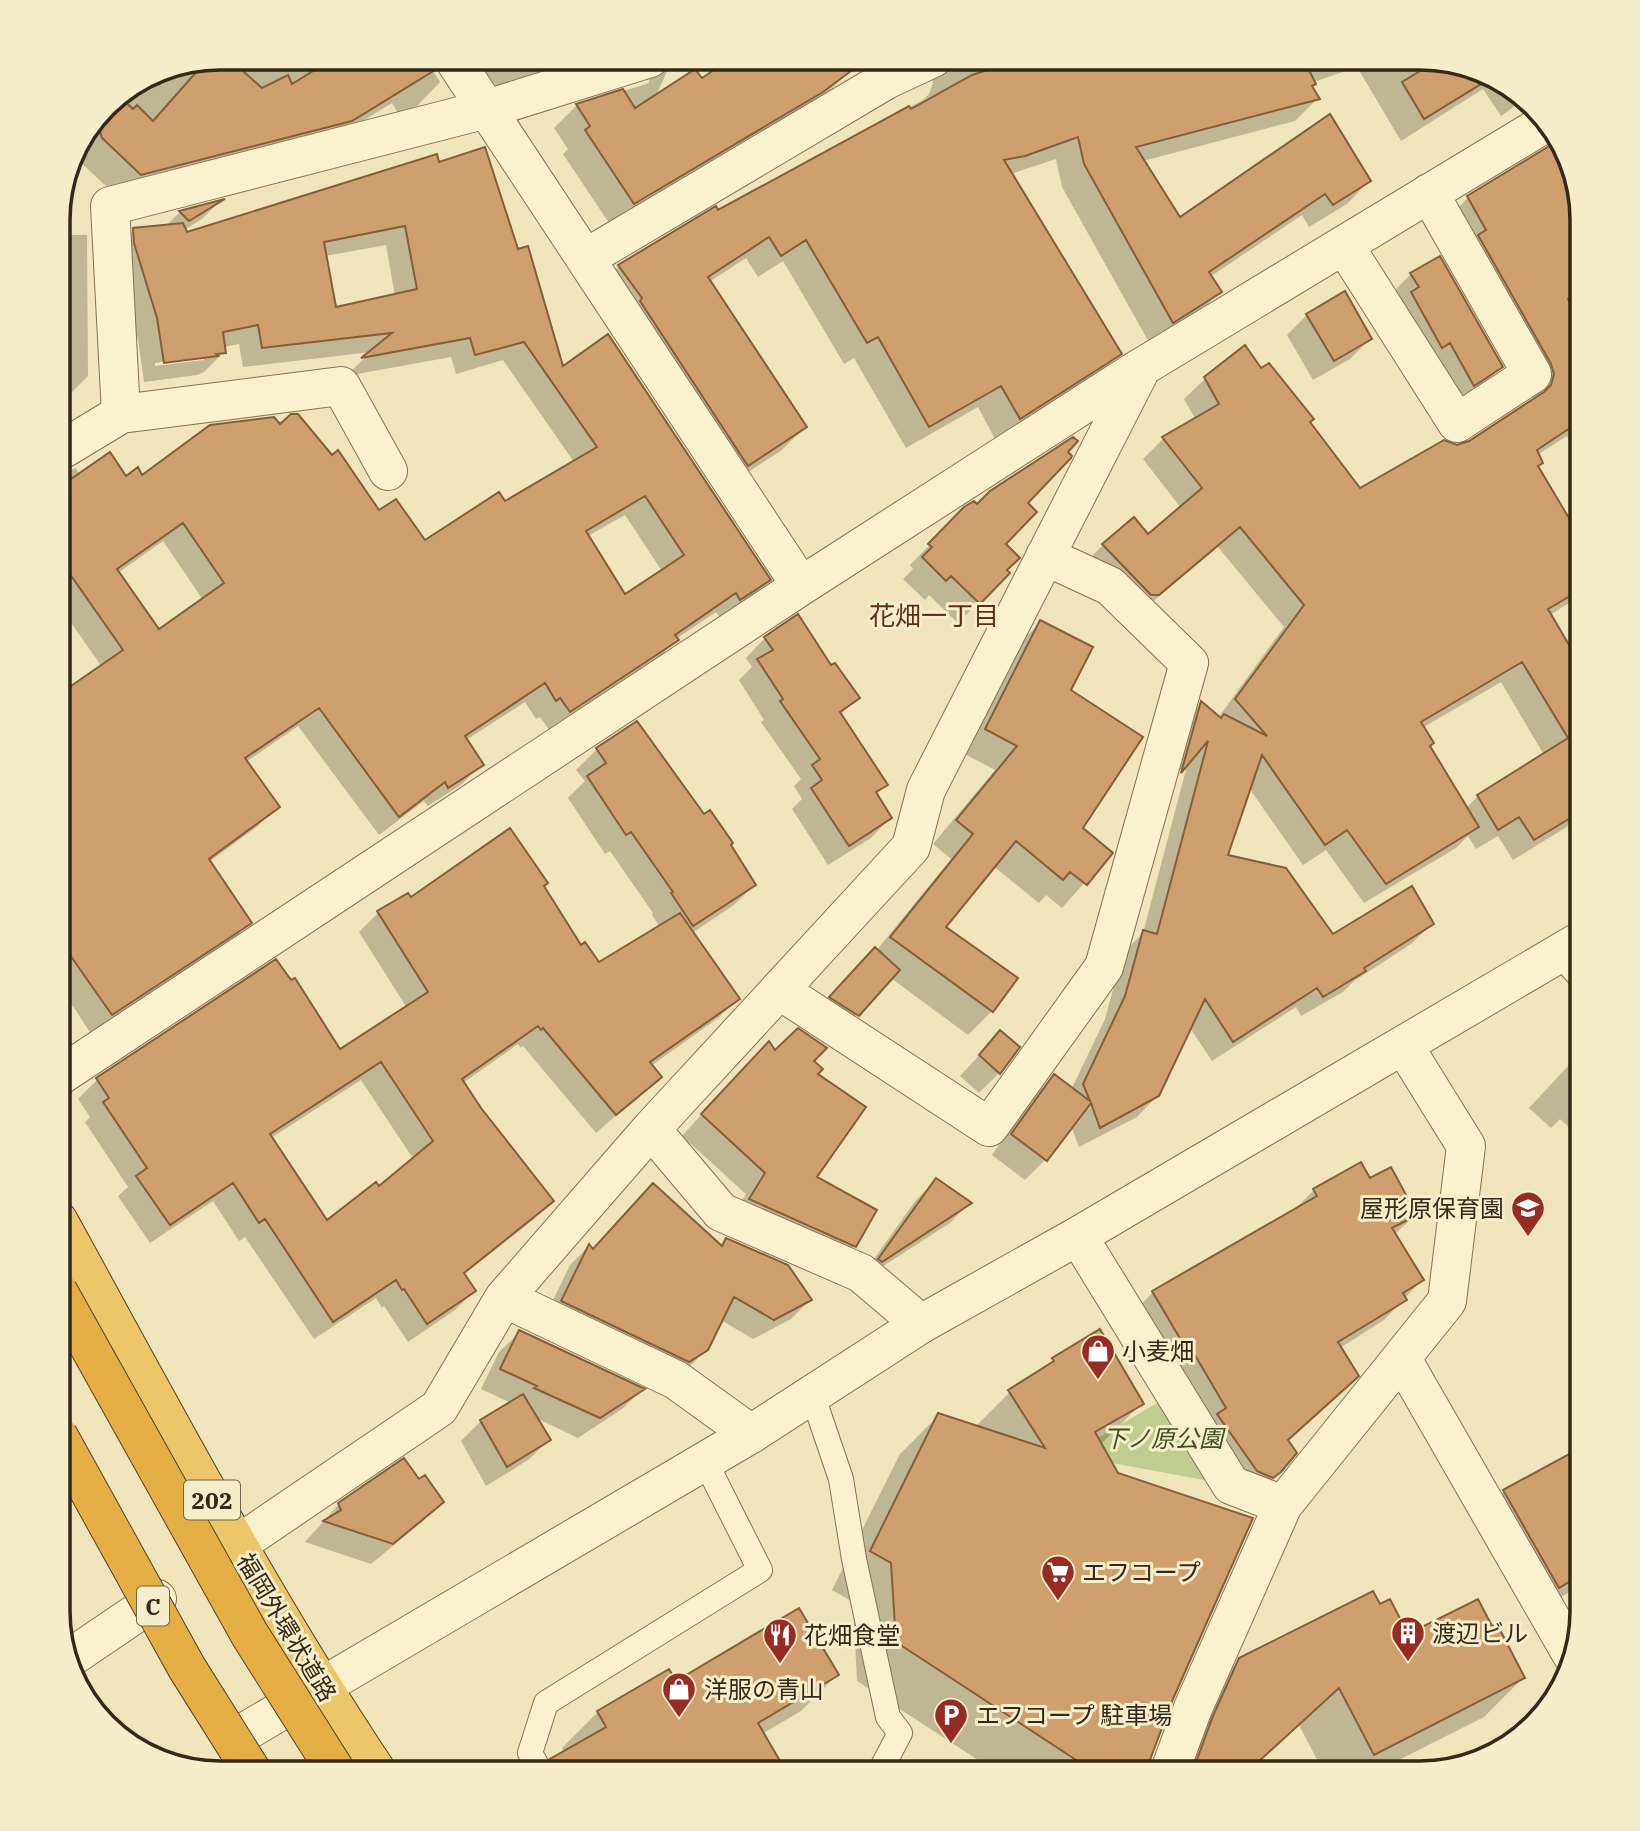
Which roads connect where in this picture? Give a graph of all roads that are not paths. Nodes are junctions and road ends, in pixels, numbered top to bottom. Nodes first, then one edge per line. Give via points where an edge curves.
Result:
1 (461, 70) edge
2 (611, 70) edge
3 (877, 70) edge
4 (486, 109) junction
5 (1538, 128) edge
6 (1429, 193) junction
7 (1343, 245) junction
8 (586, 258) junction
9 (1142, 367) junction
10 (121, 414) junction
11 (70, 445) edge
12 (388, 471) dead end
13 (1045, 556) junction
14 (801, 586) junction
15 (1570, 960) edge
16 (779, 990) junction
17 (1404, 1046) junction
18 (70, 1069) edge
19 (651, 1129) junction
20 (1078, 1236) junction
21 (70, 1242) edge
22 (504, 1297) junction
23 (70, 1312) edge
24 (921, 1324) junction
25 (1402, 1359) junction
26 (812, 1394) junction
27 (751, 1434) junction
28 (70, 1441) edge
29 (70, 1457) edge
30 (705, 1461) junction
31 (1283, 1505) junction
32 (237, 1545) junction
33 (157, 1599) junction
34 (1566, 1645) edge
35 (77, 1654) edge
36 (320, 1685) junction
37 (238, 1735) junction
38 (245, 1761) edge
39 (254, 1761) edge
40 (329, 1761) edge
41 (370, 1761) edge
42 (534, 1761) edge
43 (885, 1761) edge
44 (1173, 1761) edge

1 - 4 street
2 - 4 street
3 - 8 street
4 - 8 street
4 - 10 street via 110,206
5 - 6 street
6 - 7 street
6 - 7 street via 1532,374 1457,423
7 - 9 street
8 - 14 street
9 - 13 street
9 - 14 street
10 - 11 street
10 - 12 street via 341,386
13 - 16 street via 926,790 911,847
13 - 16 street via 1111,586 1189,663 1104,967 989,1127
14 - 18 street
15 - 17 street
16 - 19 street
17 - 20 street
17 - 25 street via 1466,1146 1447,1301
19 - 22 street
19 - 24 street via 721,1212 861,1273
20 - 24 street
20 - 31 street via 1231,1485
21 - 32 highway, 福岡外環状道路 / 202
22 - 27 street via 676,1380
22 - 32 street via 439,1408
23 - 40 highway, bridge via 250,1635
24 - 26 street
25 - 31 street
25 - 34 street
26 - 27 street
26 - 43 lane via 841,1479 888,1717 900,1733
27 - 30 street
28 - 33 highway
29 - 38 highway, C, bridge via 187,1668
30 - 36 street
30 - 42 lane via 760,1570 546,1703 530,1753
31 - 44 street
32 - 36 highway, 福岡外環状道路 / 202
33 - 35 street
33 - 37 highway
36 - 37 street
36 - 41 highway, 福岡外環状道路 / 202
37 - 39 highway

